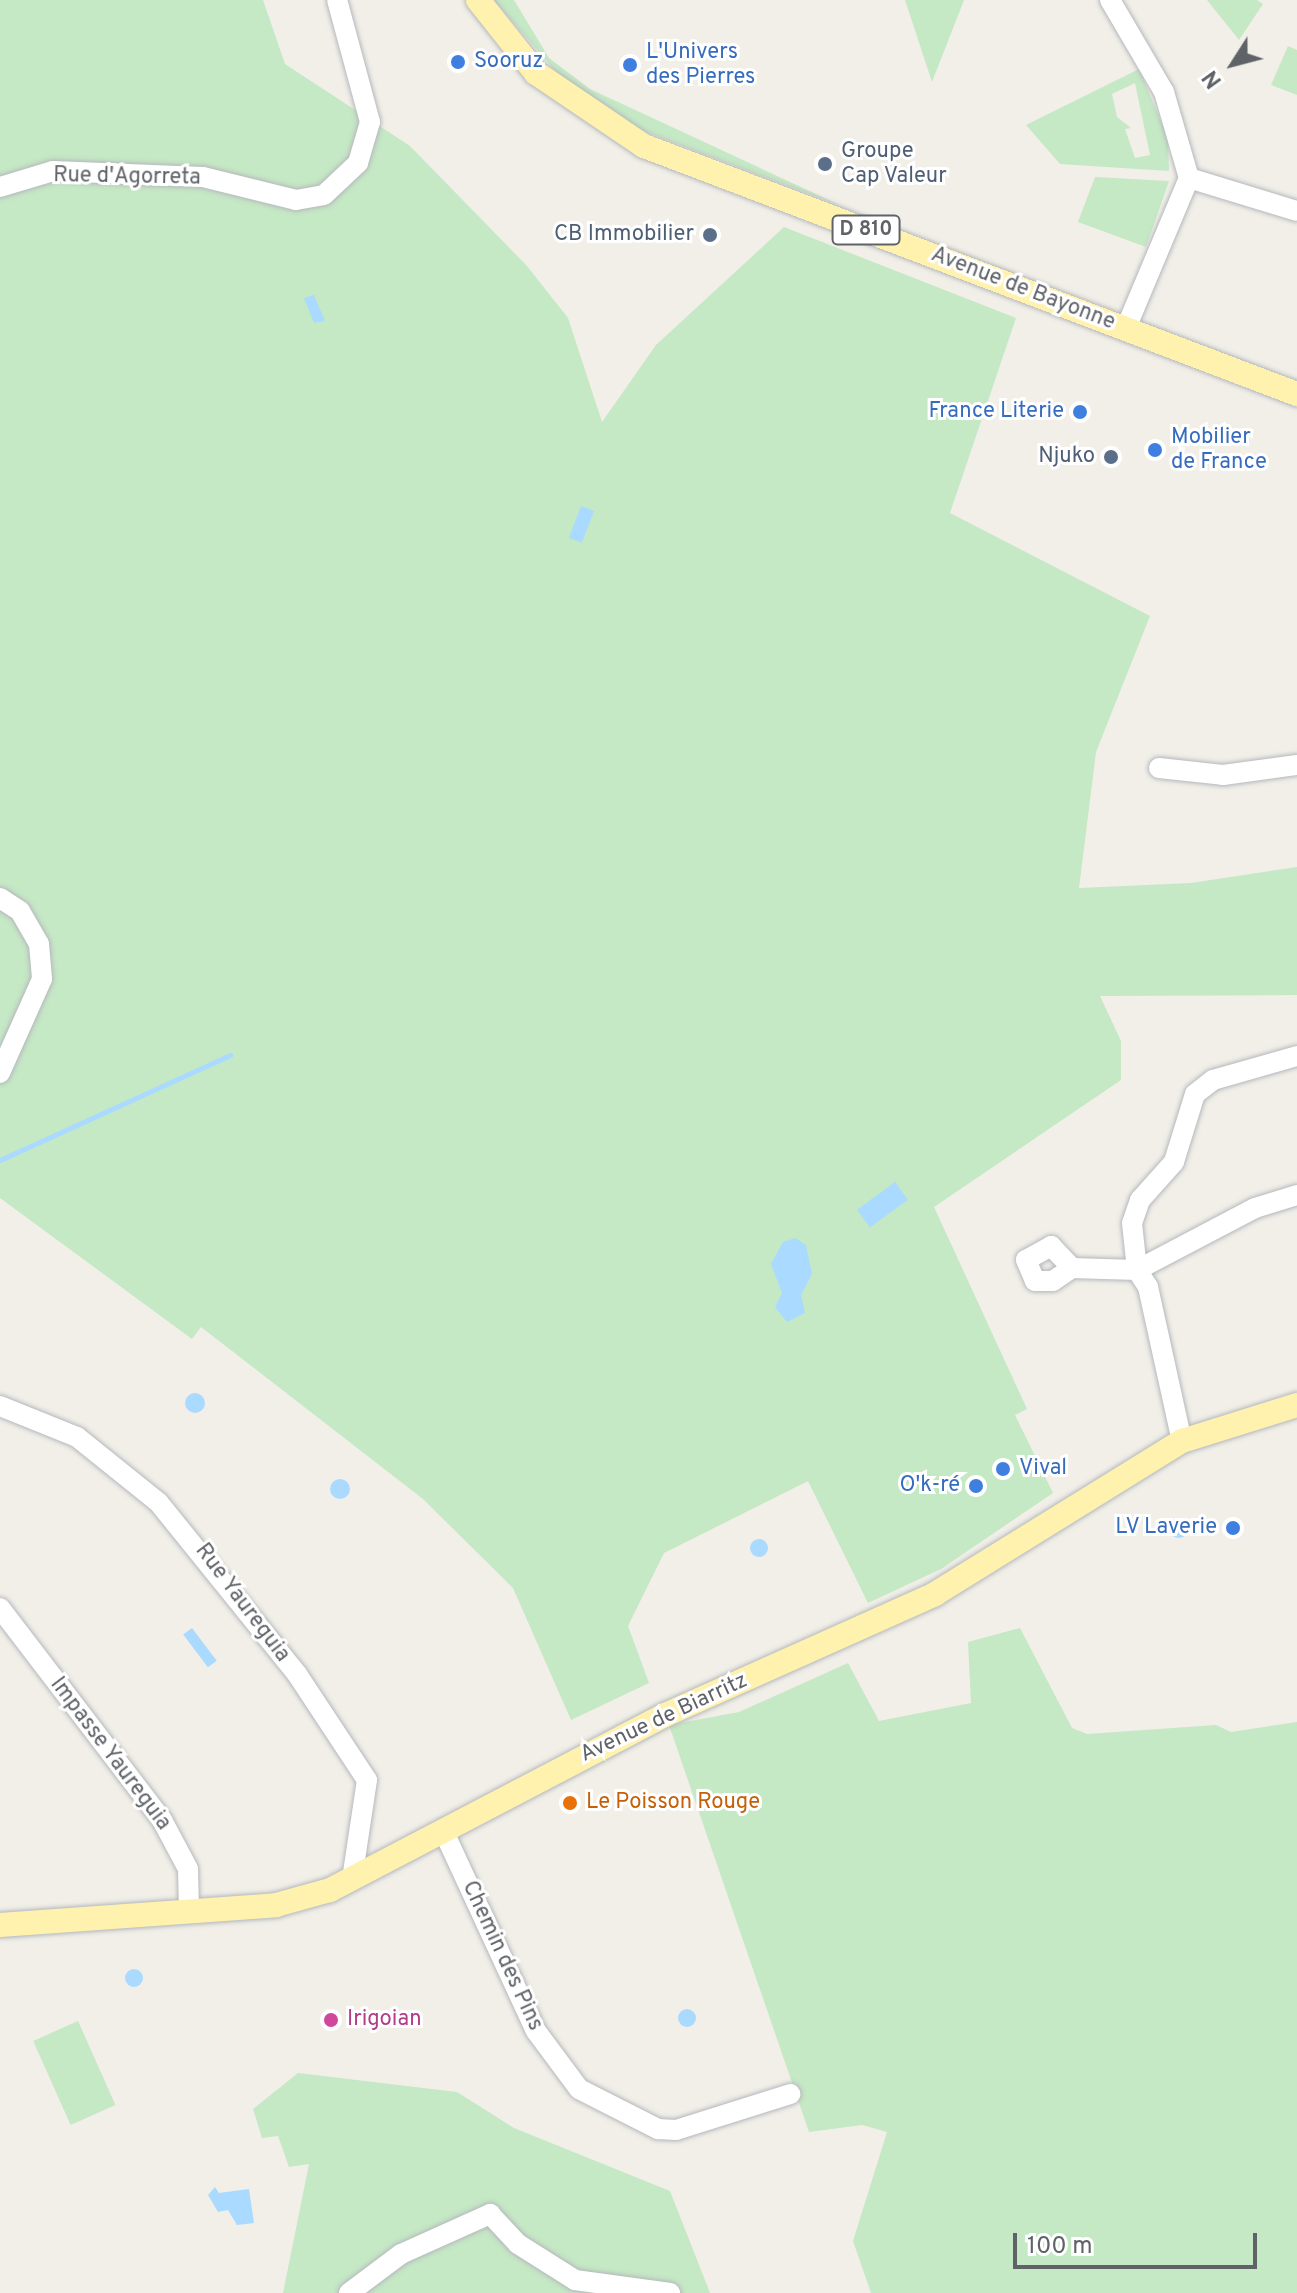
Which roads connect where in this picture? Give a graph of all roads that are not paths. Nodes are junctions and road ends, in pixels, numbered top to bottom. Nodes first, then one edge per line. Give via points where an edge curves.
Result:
1 (337, 0) edge
2 (478, 0) edge
3 (1110, 0) edge
4 (1189, 178) junction
5 (0, 187) edge
6 (1297, 211) edge
7 (1126, 328) junction
8 (1297, 394) edge
9 (1297, 765) edge
10 (1159, 768) dead end
11 (0, 898) edge
12 (1297, 1056) edge
13 (0, 1073) edge
14 (1297, 1195) edge
15 (1072, 1268) dead end
16 (1137, 1270) junction
17 (1297, 1405) edge
18 (0, 1406) edge
19 (1182, 1441) junction
20 (0, 1608) edge
21 (443, 1830) junction
22 (352, 1879) junction
23 (189, 1911) junction
24 (0, 1925) edge
25 (790, 2094) dead end
26 (349, 2293) edge
27 (670, 2293) edge

1 - 5 street, Rue d'Agorreta via 370,122 358,163 324,195 296,200 203,177 53,171
2 - 7 main road, Avenue de Bayonne / D 810 via 536,73 644,146
3 - 4 street via 1164,92
4 - 6 street
4 - 7 street
7 - 8 main road, Avenue de Bayonne / D 810
9 - 10 street via 1223,775
11 - 13 street via 20,911 39,944 42,979
12 - 16 street via 1213,1080 1195,1094 1174,1162 1136,1211
14 - 16 street via 1255,1208
15 - 16 street
16 - 19 street via 1148,1287
17 - 19 main road, Avenue de Biarritz
18 - 22 street, Rue Yaureguia via 77,1437 148,1493 189,1533 297,1674 367,1780
19 - 21 main road, Avenue de Biarritz via 935,1594 665,1715
20 - 23 street, Impasse Yaureguia via 162,1820 188,1869
21 - 22 main road, Avenue de Biarritz
21 - 25 street, Chemin des Pins via 536,2031 579,2089 658,2129 676,2130
22 - 23 main road, Avenue de Biarritz via 276,1905
23 - 24 main road, Avenue de Biarritz
26 - 27 street via 401,2254 490,2214 518,2244 575,2280

